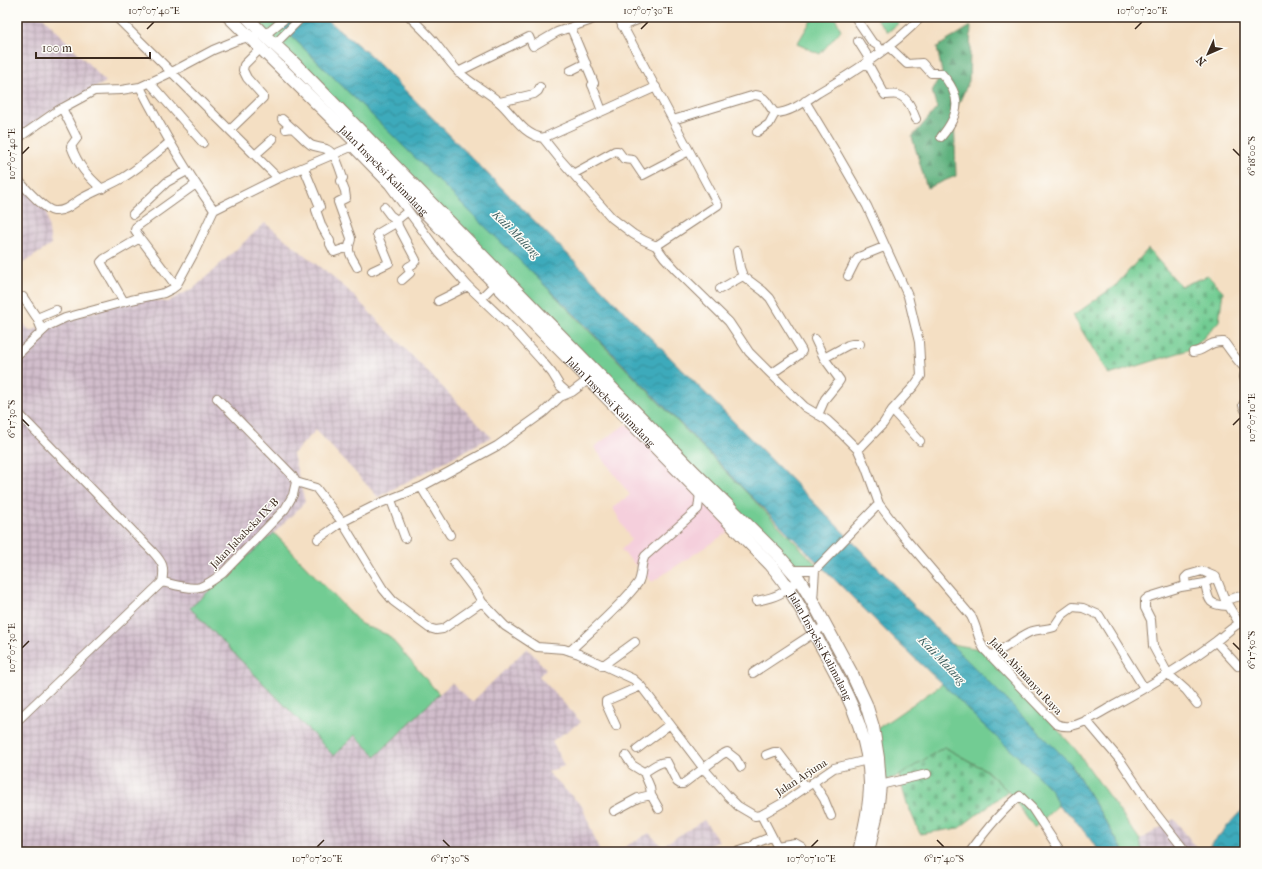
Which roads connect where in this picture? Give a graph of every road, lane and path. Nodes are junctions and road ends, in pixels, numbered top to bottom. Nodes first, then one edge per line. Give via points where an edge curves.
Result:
1 (116, 17) edge
2 (229, 17) edge
3 (247, 17) edge
4 (287, 17) edge
5 (302, 17) edge
6 (410, 17) edge
7 (597, 17) edge
8 (618, 17) edge
9 (645, 17) edge
10 (855, 17) edge
11 (921, 17) edge
12 (622, 26) junction
13 (571, 28) junction
14 (262, 33) junction
15 (250, 38) junction
16 (858, 41) dead end
17 (278, 42) junction
18 (261, 48) junction
19 (885, 48) junction
20 (869, 61) junction
21 (586, 63) junction
22 (570, 71) dead end
23 (172, 72) junction
24 (458, 72) junction
25 (150, 83) junction
26 (140, 87) junction
27 (540, 87) dead end
28 (656, 87) junction
29 (805, 101) junction
30 (500, 102) junction
31 (62, 108) junction
32 (602, 111) junction
33 (775, 114) junction
34 (282, 119) dead end
35 (916, 119) dead end
36 (673, 120) junction
37 (230, 130) junction
38 (757, 132) dead end
39 (941, 136) dead end
40 (543, 138) junction
41 (17, 139) edge
42 (274, 139) dead end
43 (170, 142) junction
44 (203, 143) dead end
45 (354, 145) junction
46 (689, 151) junction
47 (333, 154) junction
48 (255, 155) junction
49 (304, 168) junction
50 (187, 171) junction
51 (573, 174) junction
52 (278, 178) junction
53 (17, 179) edge
54 (196, 184) junction
55 (102, 189) junction
56 (384, 207) dead end
57 (214, 210) junction
58 (408, 211) junction
59 (133, 214) dead end
60 (398, 220) junction
61 (437, 224) junction
62 (426, 234) junction
63 (140, 238) junction
64 (656, 246) junction
65 (348, 247) junction
66 (884, 247) junction
67 (737, 251) dead end
68 (357, 268) dead end
69 (372, 271) dead end
70 (743, 276) junction
71 (848, 276) dead end
72 (402, 280) dead end
73 (495, 284) junction
74 (176, 286) junction
75 (468, 286) junction
76 (720, 289) dead end
77 (23, 297) dead end
78 (481, 298) junction
79 (438, 301) dead end
80 (124, 302) junction
81 (56, 310) dead end
82 (37, 318) junction
83 (42, 330) junction
84 (815, 339) dead end
85 (860, 344) dead end
86 (1193, 352) dead end
87 (17, 355) edge
88 (824, 358) junction
89 (1245, 368) edge
90 (1245, 372) edge
91 (771, 374) junction
92 (593, 376) junction
93 (1245, 381) edge
94 (568, 393) junction
95 (217, 398) dead end
96 (1245, 402) edge
97 (892, 410) junction
98 (1245, 410) edge
99 (17, 412) edge
100 (818, 415) junction
101 (920, 441) dead end
102 (858, 450) junction
103 (690, 476) junction
104 (296, 482) junction
105 (421, 487) junction
106 (700, 493) junction
107 (391, 500) junction
108 (879, 504) junction
109 (342, 522) junction
110 (450, 535) dead end
111 (406, 538) dead end
112 (318, 539) dead end
113 (454, 563) dead end
114 (817, 568) junction
115 (795, 575) junction
116 (1216, 577) junction
117 (162, 582) junction
118 (1204, 583) junction
119 (1186, 586) junction
120 (789, 588) junction
121 (1245, 595) edge
122 (756, 601) dead end
123 (482, 602) junction
124 (813, 602) junction
125 (1226, 603) junction
126 (1242, 622) edge
127 (826, 624) junction
128 (814, 632) junction
129 (635, 642) dead end
130 (1216, 642) junction
131 (570, 651) junction
132 (990, 656) junction
133 (602, 666) junction
134 (1238, 666) dead end
135 (753, 672) dead end
136 (1168, 674) junction
137 (641, 686) junction
138 (859, 688) junction
139 (1144, 688) junction
140 (846, 694) junction
141 (1197, 704) dead end
142 (1086, 720) junction
143 (17, 721) edge
144 (670, 724) junction
145 (616, 726) dead end
146 (637, 749) dead end
147 (766, 755) dead end
148 (626, 756) dead end
149 (873, 759) junction
150 (741, 767) dead end
151 (704, 769) junction
152 (645, 773) junction
153 (927, 774) dead end
154 (813, 782) junction
155 (880, 785) junction
156 (805, 787) junction
157 (651, 795) junction
158 (659, 809) dead end
159 (614, 810) dead end
160 (760, 815) junction
161 (831, 816) dead end
162 (771, 837) junction
163 (802, 847) dead end
164 (737, 852) edge
165 (859, 852) edge
166 (868, 852) edge
167 (970, 852) edge
168 (1061, 852) edge
169 (1186, 852) edge

1 - 23 street
2 - 15 main road, Jalan Inspeksi Kalimalang
3 - 14 main road, Jalan Inspeksi Kalimalang
4 - 14 street via 274,29
5 - 17 street
6 - 24 street
7 - 13 street
8 - 12 street
9 - 12 street
10 - 19 street via 872,42
11 - 19 street
12 - 28 street
13 - 21 street
13 - 24 street via 533,46 529,37
14 - 15 street
14 - 17 main road, Jalan Inspeksi Kalimalang
15 - 18 main road, Jalan Inspeksi Kalimalang
15 - 23 street via 213,50
16 - 20 street
17 - 92 main road, Jalan Inspeksi Kalimalang
18 - 37 street via 243,70 263,98
18 - 45 main road, Jalan Inspeksi Kalimalang
19 - 20 street
19 - 39 street via 907,64 922,63 931,73 941,73 949,81 957,102 955,115
20 - 29 street
20 - 35 street via 884,94 904,98 910,104
21 - 22 street
21 - 32 street
23 - 25 street
23 - 37 street
24 - 30 street
25 - 26 street
25 - 44 street
26 - 31 street via 94,92
26 - 43 street
27 - 30 street via 534,94
28 - 32 street
28 - 36 street
29 - 33 street via 782,114
29 - 66 street via 867,206
30 - 40 street via 534,136
31 - 41 street
31 - 55 street via 77,138 71,146 79,164 87,176
32 - 40 street
33 - 36 street via 764,98 755,95
33 - 38 street via 769,124
34 - 47 street via 289,129 300,133 313,146 328,149
36 - 46 street
37 - 48 street
40 - 51 street
42 - 48 street
43 - 50 street
43 - 55 street via 135,170
45 - 47 street
45 - 58 street
45 - 61 main road, Jalan Inspeksi Kalimalang
46 - 51 street via 643,175 633,160 624,159 618,151
46 - 64 street via 718,205
47 - 49 street
47 - 65 street via 343,178 341,181 346,198 338,202 351,238
48 - 52 street
49 - 52 street
49 - 65 street via 320,207 316,210 322,227 334,252
50 - 54 street
50 - 59 street via 167,182
51 - 64 street via 620,225
52 - 57 street
53 - 55 street via 46,207 54,211 70,207
54 - 57 street
54 - 63 street via 136,227
56 - 60 street
57 - 74 street
58 - 60 street
58 - 62 street
60 - 69 street via 377,234 390,263
60 - 72 street via 398,226 416,260 408,267 410,272
61 - 62 street
61 - 73 main road, Jalan Inspeksi Kalimalang
62 - 75 street
63 - 74 street
63 - 80 street via 101,262
64 - 91 street, Jalan Abimanyu Raya via 677,271 729,322 749,352
65 - 68 street
66 - 71 street via 860,257
66 - 97 street via 908,296 921,360 921,376
67 - 70 street
70 - 76 street
70 - 91 street via 770,298 801,350 801,354
73 - 78 street
73 - 92 main road, Jalan Inspeksi Kalimalang
74 - 80 street via 164,293
75 - 78 street
75 - 79 street
77 - 82 street
78 - 94 street via 514,330
80 - 83 street via 65,318
81 - 82 street
82 - 83 street
83 - 87 street
84 - 88 street
85 - 88 street via 848,345
86 - 89 street via 1212,343 1224,342
88 - 100 street via 840,380 825,399
90 - 93 street
91 - 100 street, Jalan Abimanyu Raya
92 - 94 street
92 - 103 main road, Jalan Inspeksi Kalimalang
94 - 105 street via 497,446
95 - 104 street
96 - 98 street
97 - 101 street
97 - 102 street via 883,424
99 - 117 street via 159,559 163,568
100 - 102 street, Jalan Abimanyu Raya via 842,433
102 - 108 street, Jalan Abimanyu Raya
103 - 106 main road, Jalan Inspeksi Kalimalang
103 - 115 main road, Jalan Inspeksi Kalimalang
104 - 109 street via 316,488
104 - 117 street, Jalan Jababeka IX-B via 293,495 285,509 223,573 200,587
105 - 107 street
105 - 110 street
106 - 120 main road, Jalan Inspeksi Kalimalang via 770,564
106 - 131 street via 698,509 645,556 638,582
107 - 109 street
107 - 111 street
108 - 114 street
108 - 132 street, Jalan Abimanyu Raya via 971,616 980,643
109 - 112 street
109 - 123 street via 383,589 393,601 429,628 443,629
113 - 123 street
114 - 115 street
114 - 124 street
115 - 120 street
115 - 124 main road, Jalan Inspeksi Kalimalang
116 - 118 street
116 - 119 street via 1202,570 1188,575 1185,578
116 - 125 street
117 - 143 street
118 - 119 street
118 - 125 street via 1208,600 1213,604
119 - 136 street via 1145,600 1145,608 1151,620 1153,646
120 - 122 street via 784,593
120 - 128 main road, Jalan Inspeksi Kalimalang
121 - 125 street
123 - 131 street via 505,626 536,647
124 - 127 main road, Jalan Inspeksi Kalimalang
125 - 126 street
126 - 130 street, Jalan Abimanyu Raya
127 - 128 street
127 - 138 main road, Jalan Inspeksi Kalimalang
128 - 135 street
128 - 140 main road, Jalan Inspeksi Kalimalang
129 - 133 street
130 - 134 street
130 - 136 street, Jalan Abimanyu Raya
131 - 133 street
132 - 139 street via 1031,632 1054,627 1062,615 1073,607 1083,608 1099,615
132 - 142 street, Jalan Abimanyu Raya via 1056,724 1070,726
133 - 137 street via 633,679
136 - 139 street, Jalan Abimanyu Raya
136 - 141 street
137 - 144 street
137 - 145 street via 606,701
138 - 140 main road
138 - 149 main road, Jalan Inspeksi Kalimalang via 873,727
139 - 142 street, Jalan Abimanyu Raya
140 - 149 main road, Jalan Inspeksi Kalimalang
142 - 169 street via 1120,760 1154,812
144 - 146 street
144 - 151 street
147 - 156 street via 778,752
148 - 152 street via 632,765
149 - 154 street, Jalan Arjuna via 834,768
149 - 155 main road, Jalan Inspeksi Kalimalang
149 - 165 main road, Jalan Inspeksi Kalimalang
150 - 151 street via 736,758 727,752
151 - 152 street via 683,784 677,782 666,762
151 - 160 street via 738,806 750,814
152 - 157 street
153 - 155 street
154 - 156 street, Jalan Arjuna
154 - 161 street
155 - 166 main road, Jalan Inspeksi Kalimalang
156 - 160 street, Jalan Arjuna
157 - 158 street
157 - 159 street via 638,798
160 - 162 street
162 - 163 street via 778,847 796,843
162 - 164 street
167 - 168 street via 988,827 1020,796 1032,808

